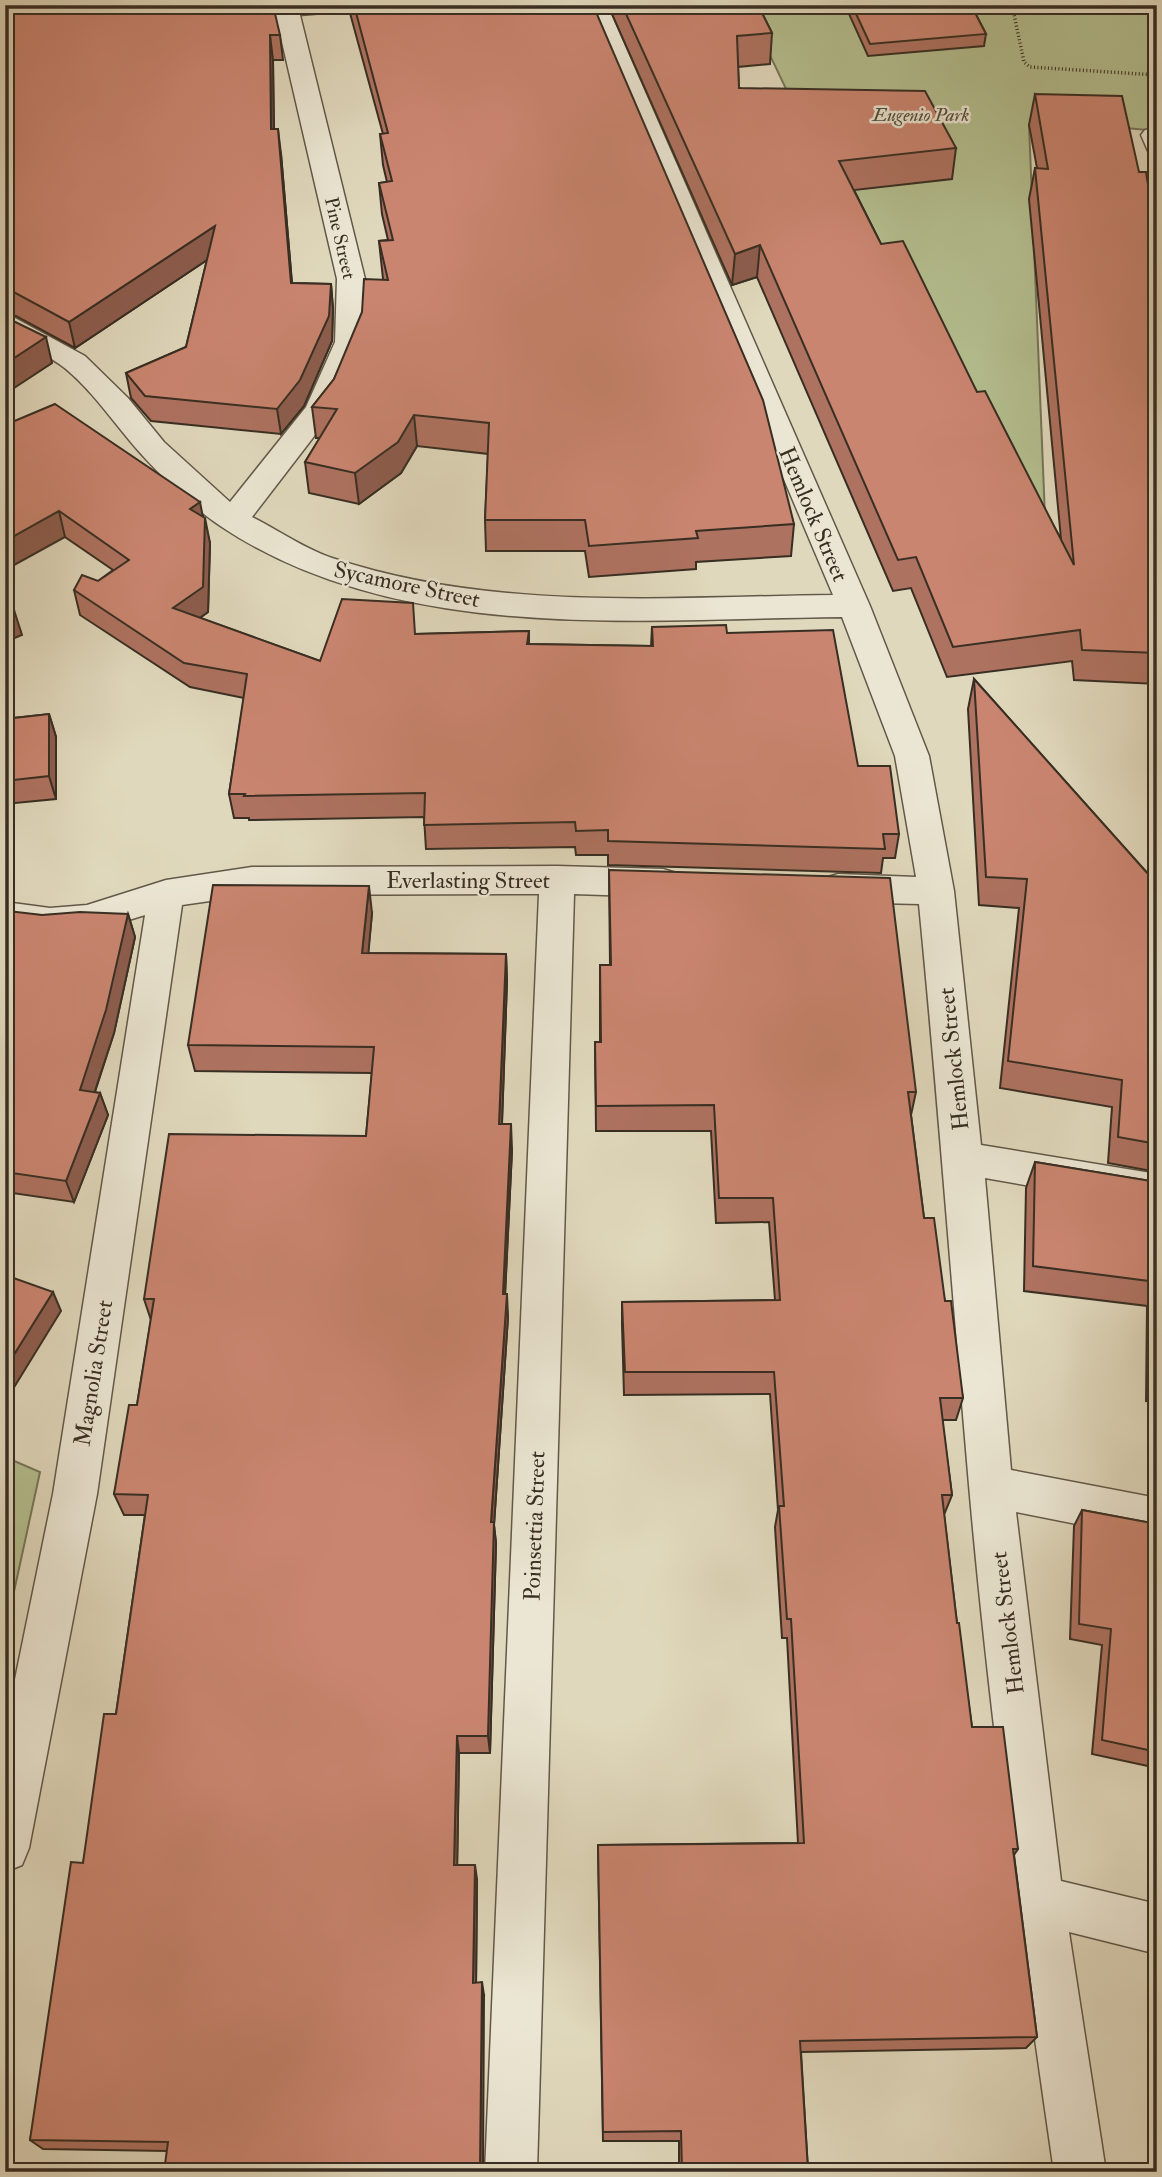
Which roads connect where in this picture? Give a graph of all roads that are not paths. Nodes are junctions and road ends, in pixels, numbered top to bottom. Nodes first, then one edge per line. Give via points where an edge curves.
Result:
1 (348, 5) edge
2 (595, 5) edge
3 (286, 9) junction
4 (245, 10) edge
5 (5, 324) edge
6 (233, 520) junction
7 (853, 606) junction
8 (557, 880) junction
9 (692, 884) edge
10 (801, 887) edge
11 (936, 891) junction
12 (166, 894) junction
13 (5, 916) edge
14 (963, 1158) junction
15 (1157, 1191) edge
16 (991, 1487) junction
17 (1157, 1520) edge
18 (5, 1848) edge
19 (1039, 1900) junction
20 (1157, 1929) edge
21 (511, 2172) edge
22 (1080, 2172) edge

1 - 3 street
2 - 7 street, Hemlock Street
3 - 4 street
3 - 6 street, Pine Street via 351,279 349,342 320,409
5 - 6 street, Sycamore Street via 75,362 153,449
6 - 7 street, Sycamore Street via 318,565 452,599 552,609
7 - 11 street, Hemlock Street via 912,755
8 - 9 street, Everlasting Street
8 - 12 street, Everlasting Street via 251,881
8 - 21 street, Poinsettia Street
10 - 11 street
11 - 14 street, Hemlock Street
12 - 13 street, Everlasting Street via 87,919 50,922
12 - 18 street, Magnolia Street via 75,1494
14 - 15 street
14 - 16 street, Hemlock Street
16 - 17 street
16 - 19 street, Hemlock Street
19 - 20 street
19 - 22 street, Hemlock Street

